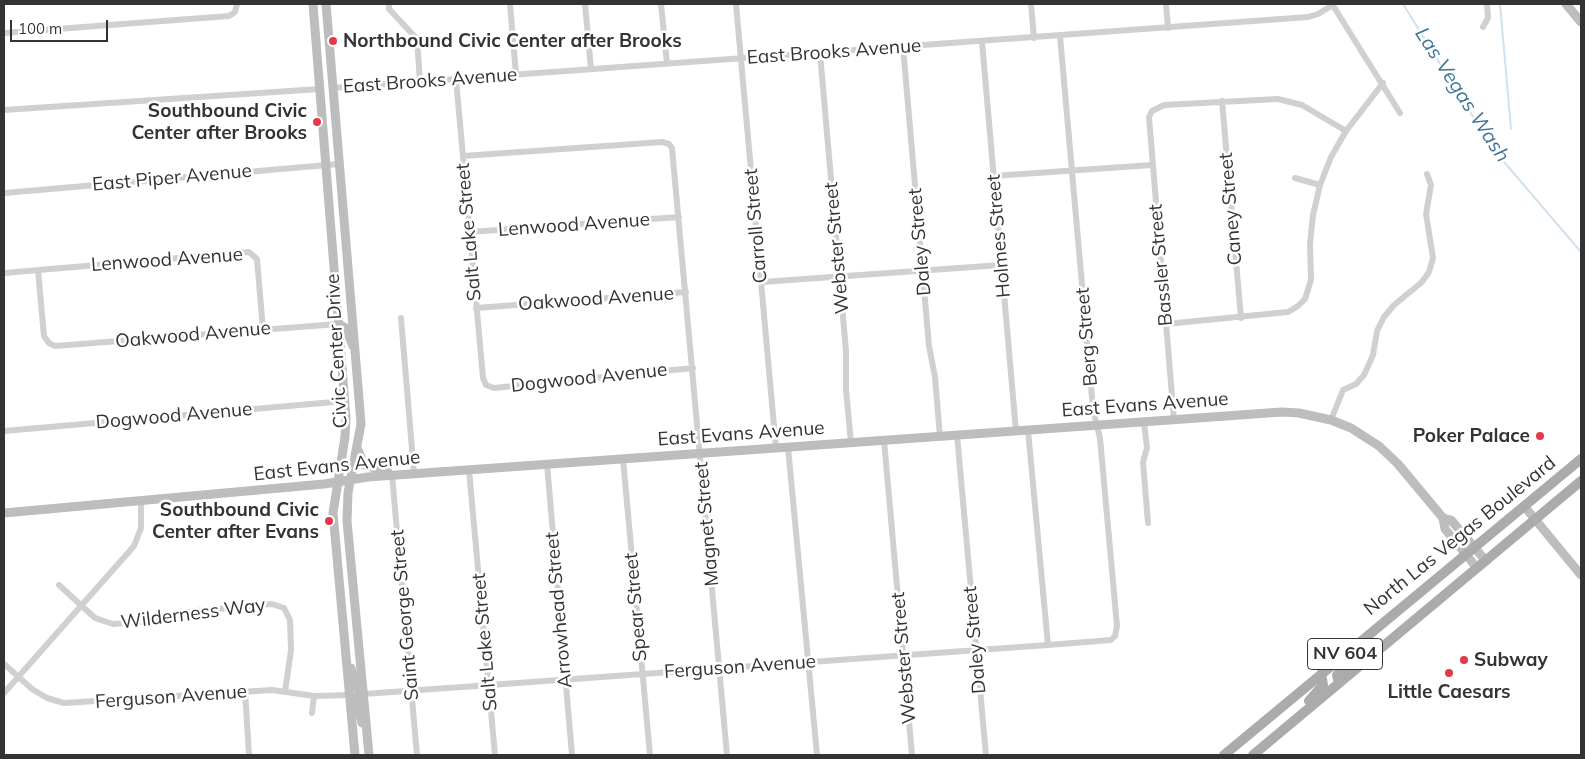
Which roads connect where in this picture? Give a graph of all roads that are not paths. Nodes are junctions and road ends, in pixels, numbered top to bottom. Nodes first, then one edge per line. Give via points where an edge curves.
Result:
1 (237, 4) edge
2 (313, 4) edge
3 (326, 4) edge
4 (389, 4) edge
5 (510, 4) edge
6 (585, 4) edge
7 (661, 4) edge
8 (736, 4) edge
9 (1030, 4) edge
10 (1166, 4) edge
11 (1332, 4) edge
12 (1487, 4) edge
13 (1566, 4) edge
14 (1581, 22) edge
15 (1483, 27) dead end
16 (1168, 28) junction
17 (4, 33) edge
18 (1060, 36) junction
19 (1034, 38) junction
20 (982, 42) junction
21 (903, 47) junction
22 (316, 48) junction
23 (820, 53) junction
24 (741, 59) junction
25 (667, 64) junction
26 (591, 70) junction
27 (516, 75) junction
28 (456, 79) junction
29 (420, 82) junction
30 (1383, 83) junction
31 (332, 88) junction
32 (320, 89) junction
33 (1222, 101) junction
34 (334, 109) junction
35 (4, 110) edge
36 (1400, 113) dead end
37 (1346, 131) junction
38 (463, 156) junction
39 (339, 164) junction
40 (325, 165) junction
41 (1152, 165) junction
42 (1072, 170) junction
43 (1427, 174) dead end
44 (993, 176) junction
45 (1295, 178) dead end
46 (1320, 185) junction
47 (4, 193) edge
48 (679, 217) junction
49 (469, 232) junction
50 (1001, 265) junction
51 (38, 270) junction
52 (923, 271) junction
53 (4, 273) edge
54 (840, 277) junction
55 (762, 282) junction
56 (686, 292) junction
57 (476, 308) junction
58 (402, 318) dead end
59 (1241, 318) junction
60 (338, 324) junction
61 (1166, 324) junction
62 (263, 330) junction
63 (356, 351) junction
64 (693, 368) junction
65 (486, 385) joint
66 (345, 400) junction
67 (1174, 420) junction
68 (1331, 420) junction
69 (1144, 422) junction
70 (1097, 425) junction
71 (1028, 430) junction
72 (4, 431) edge
73 (1016, 431) junction
74 (957, 435) junction
75 (940, 436) junction
76 (358, 439) junction
77 (884, 440) junction
78 (851, 443) junction
79 (788, 447) junction
80 (776, 448) junction
81 (700, 454) junction
82 (623, 459) junction
83 (1581, 459) edge
84 (546, 464) junction
85 (469, 470) junction
86 (414, 473) junction
87 (395, 475) junction
88 (351, 480) junction
89 (1581, 481) edge
90 (337, 482) junction
91 (141, 500) junction
92 (1524, 506) junction
93 (4, 513) edge
94 (1536, 520) junction
95 (1148, 523) dead end
96 (1470, 550) junction
97 (1482, 564) junction
98 (1581, 575) edge
99 (59, 585) dead end
100 (82, 606) junction
101 (1115, 636) joint
102 (1361, 641) junction
103 (1048, 645) junction
104 (976, 650) junction
105 (346, 651) junction
106 (903, 655) junction
107 (808, 662) junction
108 (4, 664) edge
109 (719, 668) junction
110 (642, 674) junction
111 (1321, 674) junction
112 (18, 677) junction
113 (566, 680) junction
114 (1339, 684) junction
115 (488, 685) junction
116 (245, 691) junction
117 (412, 691) junction
118 (285, 692) junction
119 (4, 693) edge
120 (364, 694) junction
121 (350, 695) junction
122 (314, 696) junction
123 (1306, 711) junction
124 (312, 713) dead end
125 (368, 742) junction
126 (249, 755) edge
127 (355, 755) edge
128 (369, 755) edge
129 (417, 755) edge
130 (495, 755) edge
131 (572, 755) edge
132 (650, 755) edge
133 (727, 755) edge
134 (817, 755) edge
135 (912, 755) edge
136 (986, 755) edge
137 (1224, 755) edge
138 (1253, 755) edge

1 - 17 street via 235,12 229,16
2 - 22 main road, Civic Center Drive
3 - 31 main road, Civic Center Drive
4 - 29 street via 389,9 417,39
5 - 27 street
6 - 26 street
7 - 25 street
8 - 24 street, Carroll Street
9 - 19 street
10 - 16 street
11 - 16 street, East Brooks Avenue via 1308,17
11 - 30 street
12 - 15 street via 1488,18
13 - 14 main road
16 - 18 street, East Brooks Avenue
18 - 19 street, East Brooks Avenue
18 - 42 street, Berg Street
19 - 20 street, East Brooks Avenue
20 - 21 street, East Brooks Avenue
20 - 44 street, Holmes Street
21 - 23 street, East Brooks Avenue
21 - 52 street, Daley Street
22 - 31 main road via 322,54 325,77
22 - 32 main road, Civic Center Drive
23 - 24 street, East Brooks Avenue
23 - 54 street, Webster Street
24 - 25 street, East Brooks Avenue
24 - 55 street, Carroll Street
25 - 26 street, East Brooks Avenue
26 - 27 street, East Brooks Avenue
27 - 28 street, East Brooks Avenue
28 - 29 street, East Brooks Avenue
28 - 38 street, Salt Lake Street
29 - 31 street, East Brooks Avenue
30 - 36 street
30 - 37 street
31 - 34 main road, Civic Center Drive
32 - 34 main road via 326,92 329,108
32 - 35 street, East Brooks Avenue
32 - 40 main road, Civic Center Drive
33 - 37 street via 1278,99 1302,105
33 - 41 street, Bassler Street via 1164,105 1152,111 1149,117
33 - 59 street, Caney Street
34 - 39 main road, Civic Center Drive
37 - 46 street
38 - 48 street, Magnet Street via 662,142 672,148
38 - 49 street, Salt Lake Street
39 - 40 street, East Piper Avenue
39 - 63 main road, Civic Center Drive
40 - 47 street, East Piper Avenue
40 - 60 main road, Civic Center Drive
41 - 42 street
41 - 61 street, Bassler Street
42 - 44 street
42 - 70 street, Berg Street
43 - 68 street via 1431,185 1426,214 1433,258 1430,272 1384,317 1364,374 1356,384 1343,390
44 - 50 street, Holmes Street
45 - 46 street
46 - 59 street via 1310,244 1311,280 1304,299 1288,312
48 - 49 street, Lenwood Avenue
48 - 56 street, Magnet Street
49 - 57 street, Salt Lake Street
50 - 52 street
50 - 73 street, Holmes Street
51 - 53 street, Lenwood Avenue
51 - 62 street, Oakwood Avenue via 44,336 55,346
51 - 62 street, Lenwood Avenue via 249,252 257,259
52 - 54 street
52 - 75 street, Daley Street
54 - 55 street
54 - 78 street, Webster Street
55 - 80 street, Carroll Street
56 - 57 street, Oakwood Avenue
56 - 64 street, Magnet Street
57 - 65 street, Salt Lake Street
58 - 86 street
59 - 61 street
60 - 62 street, Oakwood Avenue
60 - 63 main road via 346,328
60 - 66 main road, Civic Center Drive
61 - 67 street, Bassler Street
63 - 76 main road, Civic Center Drive via 361,424
64 - 65 street, Dogwood Avenue via 494,388
64 - 81 street, Magnet Street
66 - 72 street, Dogwood Avenue
66 - 90 main road, Civic Center Drive via 346,431
67 - 68 main road, East Evans Avenue via 1282,412
67 - 69 main road, East Evans Avenue
68 - 96 main road, East Evans Avenue via 1379,446 1442,518 1445,528
69 - 70 main road, East Evans Avenue
69 - 95 street via 1147,448 1143,462
70 - 71 main road, East Evans Avenue
70 - 101 street, Berg Street via 1117,626
71 - 73 main road, East Evans Avenue
71 - 103 street
73 - 74 main road, East Evans Avenue
74 - 75 main road, East Evans Avenue
74 - 104 street, Daley Street
75 - 77 main road, East Evans Avenue
76 - 87 main road via 363,464
76 - 88 main road, Civic Center Drive
77 - 78 main road, East Evans Avenue
77 - 106 street, Webster Street
78 - 79 main road, East Evans Avenue
79 - 80 main road, East Evans Avenue
79 - 107 street
80 - 81 main road, East Evans Avenue
81 - 82 main road, East Evans Avenue
81 - 109 street, Magnet Street
82 - 84 main road, East Evans Avenue
82 - 110 street, Spear Street
83 - 92 main road, North Las Vegas Boulevard / NV 604
84 - 85 main road, East Evans Avenue
84 - 113 street, Arrowhead Street
85 - 86 main road, East Evans Avenue
85 - 115 street, Salt Lake Street
86 - 87 main road, East Evans Avenue
87 - 88 main road, East Evans Avenue
87 - 117 street, Saint George Street
88 - 90 main road, East Evans Avenue
88 - 120 main road, Civic Center Drive via 347,521
89 - 94 main road, North Las Vegas Boulevard / NV 604
90 - 91 main road, East Evans Avenue
90 - 105 main road, Civic Center Drive via 333,513
91 - 93 main road, East Evans Avenue
91 - 100 street via 141,528 134,546
92 - 94 main road
92 - 96 main road, North Las Vegas Boulevard / NV 604
94 - 97 main road, North Las Vegas Boulevard / NV 604
94 - 98 main road
96 - 97 main road, East Evans Avenue
96 - 102 main road, North Las Vegas Boulevard / NV 604
97 - 114 main road, North Las Vegas Boulevard / NV 604
99 - 100 street, Wilderness Way
100 - 112 street
100 - 118 street, Wilderness Way via 95,618 113,624 149,621 196,611 272,604 284,608 290,620 291,650
101 - 103 street, Ferguson Avenue via 1111,640
102 - 111 main road, North Las Vegas Boulevard / NV 604
102 - 114 main road via 1354,658 1337,675
103 - 104 street, Ferguson Avenue
104 - 106 street, Ferguson Avenue
104 - 136 street, Daley Street
105 - 120 main road via 356,687
105 - 121 main road, Civic Center Drive
106 - 107 street, Ferguson Avenue
106 - 135 street, Webster Street
107 - 109 street, Ferguson Avenue
107 - 134 street
108 - 112 street, Ferguson Avenue
109 - 110 street, Ferguson Avenue
109 - 133 street, Magnet Street
110 - 113 street, Ferguson Avenue
110 - 132 street, Spear Street
111 - 123 main road via 1323,685 1310,699
111 - 137 main road, North Las Vegas Boulevard / NV 604
112 - 116 street, Ferguson Avenue via 39,694 64,702
112 - 119 street
113 - 115 street, Ferguson Avenue
113 - 131 street, Arrowhead Street
114 - 123 main road, North Las Vegas Boulevard / NV 604
115 - 117 street, Ferguson Avenue
115 - 130 street, Salt Lake Street
116 - 118 street, Ferguson Avenue
116 - 126 street
117 - 120 street, Ferguson Avenue
117 - 129 street, Saint George Street
118 - 122 street, Ferguson Avenue
120 - 125 main road, Civic Center Drive
121 - 122 street, Ferguson Avenue
121 - 125 main road via 357,699
121 - 127 main road, Civic Center Drive
122 - 124 street
123 - 138 main road, North Las Vegas Boulevard / NV 604
125 - 128 main road, Civic Center Drive

